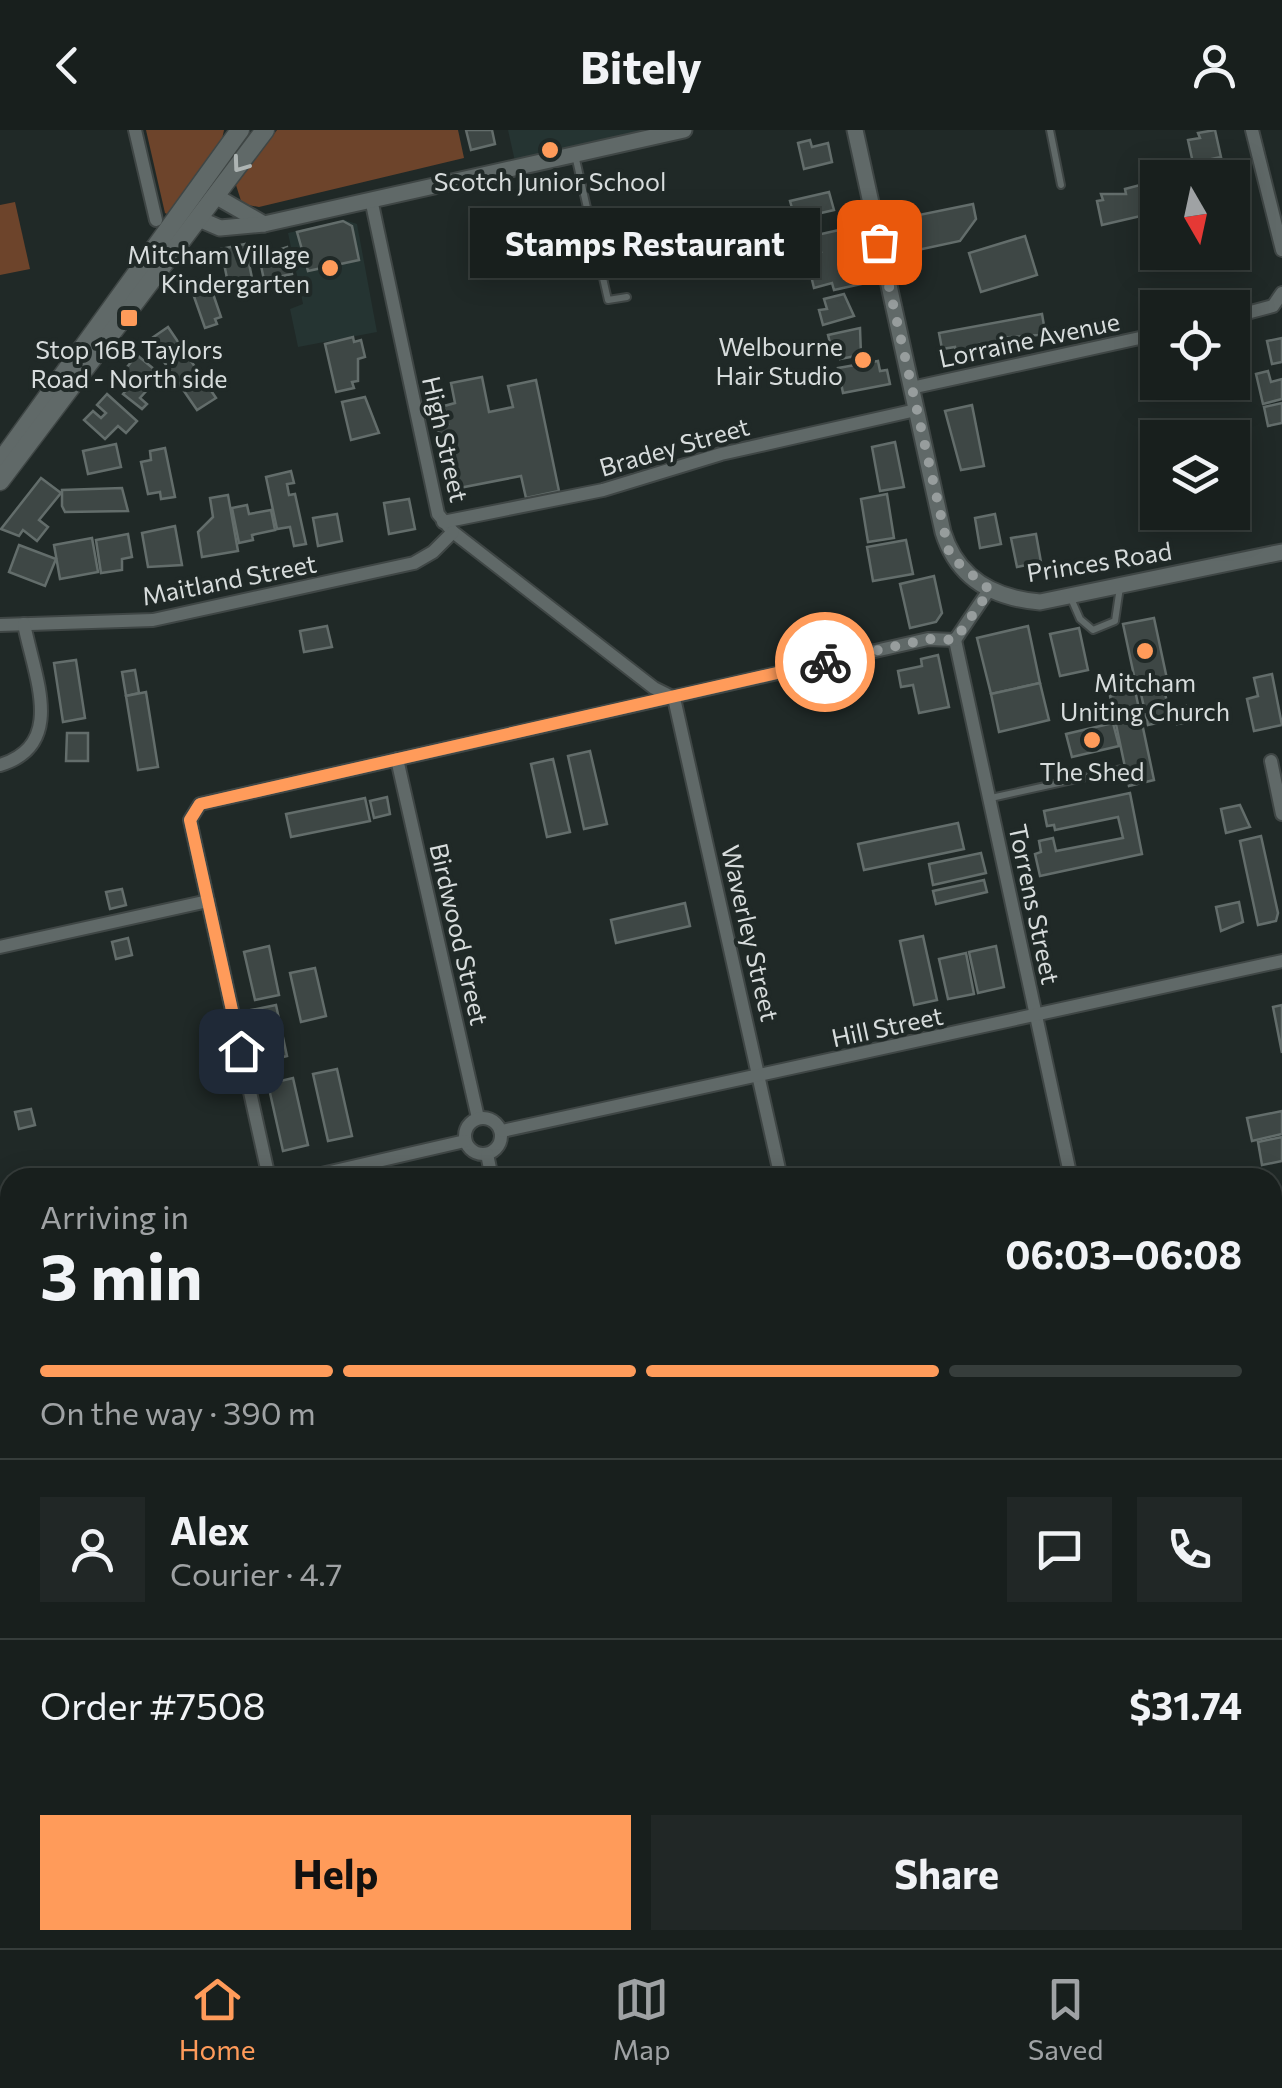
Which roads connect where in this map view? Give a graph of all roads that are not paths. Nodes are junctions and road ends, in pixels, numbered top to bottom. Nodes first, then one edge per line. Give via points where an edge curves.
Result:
1 (135, 130) edge
2 (240, 130) edge
3 (684, 130) edge
4 (854, 130) edge
5 (1050, 130) edge
6 (1252, 130) edge
7 (263, 131) edge
8 (575, 153) junction
9 (200, 184) junction
10 (1061, 185) dead end
11 (217, 197) junction
12 (372, 199) junction
13 (182, 207) junction
14 (199, 218) junction
15 (156, 220) dead end
16 (264, 224) junction
17 (1282, 250) edge
18 (1282, 293) edge
19 (628, 296) dead end
20 (1250, 312) edge
21 (1140, 338) edge
22 (911, 388) junction
23 (916, 410) junction
24 (0, 463) edge
25 (0, 480) edge
26 (448, 527) junction
27 (1282, 552) edge
28 (1120, 586) junction
29 (990, 590) junction
30 (1070, 596) junction
31 (0, 624) edge
32 (24, 624) junction
33 (955, 640) junction
34 (674, 698) junction
35 (397, 759) junction
36 (1270, 761) dead end
37 (0, 765) edge
38 (1122, 769) dead end
39 (988, 799) junction
40 (1282, 814) edge
41 (208, 900) junction
42 (0, 948) edge
43 (1282, 960) edge
44 (1036, 1016) junction
45 (760, 1076) junction
46 (478, 1118) junction
47 (502, 1130) junction
48 (465, 1141) junction
49 (487, 1154) junction
50 (267, 1168) edge
51 (348, 1168) edge
52 (490, 1168) edge
53 (780, 1168) edge
54 (1069, 1168) edge

1 - 15 street
2 - 9 main road
3 - 8 street
4 - 22 street
5 - 10 lane
6 - 17 street
7 -> 11 main road
8 - 12 street
8 - 19 lane via 608,300
9 - 11 main road
9 - 13 main road
11 - 14 main road
11 - 16 street
12 - 16 street
12 - 26 street, High Street via 434,505
13 - 14 main road
13 - 24 main road
14 - 16 street via 220,228
14 - 25 main road
18 - 20 street via 1272,306
21 - 22 street, Lorraine Avenue
22 - 23 street
23 - 26 street, Bradey Street
23 - 29 street via 950,556
26 - 32 street, Maitland Street via 434,552 414,563 153,620
26 - 34 street, High Street
27 - 28 street, Princes Road
28 - 30 street, Princes Road
28 - 30 lane via 1115,621 1102,629 1080,619
29 - 30 street, Princes Road via 1040,602
29 - 33 street
31 - 32 street, Maitland Street
32 - 37 street via 41,732 27,755
33 - 34 street via 928,639
33 - 39 street, Torrens Street
34 - 35 street
34 - 45 street, Waverley Street
35 - 41 street via 210,800 193,810
35 - 46 street, Birdwood Street
36 - 40 street
38 - 39 lane
39 - 44 street, Torrens Street
41 - 42 street
41 - 50 street
43 - 44 street, Hill Street
44 - 45 street, Hill Street
44 - 54 street, Torrens Street
45 - 47 street, Hill Street
45 - 53 street, Waverley Street
46 - 47 street
46 - 48 street
47 - 49 street via 501,1142
48 - 49 street
48 - 51 street
49 - 52 street

